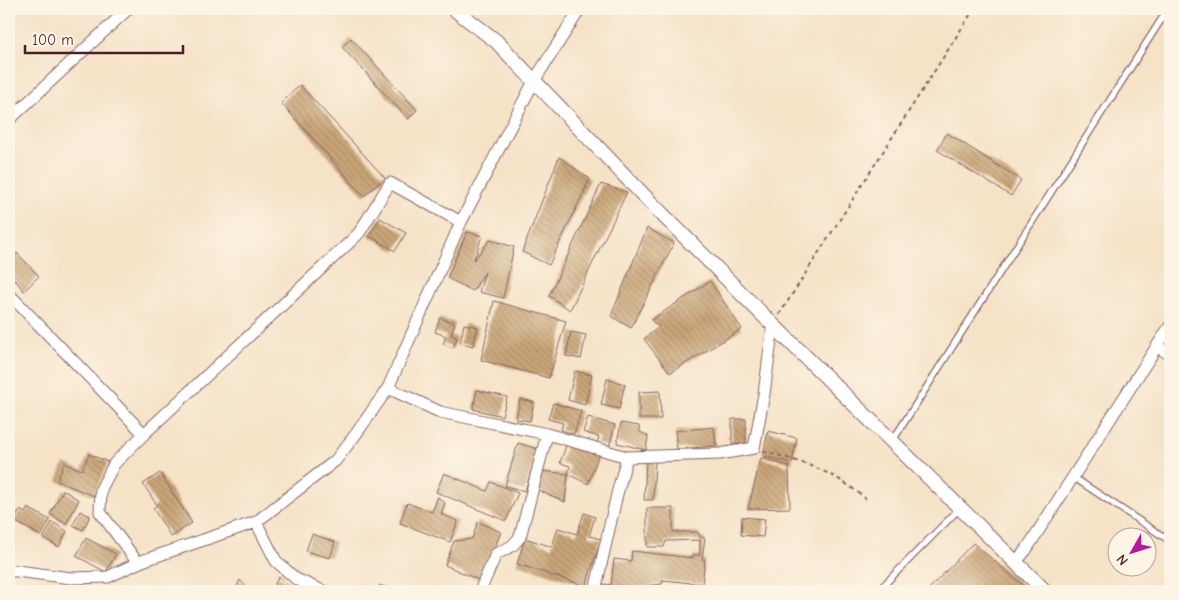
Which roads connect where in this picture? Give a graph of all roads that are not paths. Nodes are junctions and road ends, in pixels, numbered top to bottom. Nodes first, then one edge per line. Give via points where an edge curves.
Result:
1 (128, 9) edge
2 (454, 9) edge
3 (580, 9) edge
4 (1168, 9) edge
5 (534, 81) junction
6 (9, 120) edge
7 (461, 222) junction
8 (9, 294) edge
9 (772, 325) junction
10 (1170, 326) edge
11 (1157, 346) junction
12 (1170, 355) edge
13 (388, 388) junction
14 (144, 434) junction
15 (547, 434) junction
16 (892, 442) junction
17 (627, 457) junction
18 (1073, 477) junction
19 (960, 508) junction
20 (256, 522) junction
21 (1170, 541) edge
22 (1015, 562) junction
23 (138, 563) junction
24 (9, 570) edge
25 (323, 591) edge
26 (480, 591) edge
27 (595, 591) edge
28 (878, 591) edge
29 (1045, 591) edge

1 - 6 street
2 - 5 street via 496,41
3 - 5 street
4 - 16 lane
5 - 7 street
5 - 9 street
7 - 13 street
7 - 14 street via 390,183 359,233
8 - 14 street
9 - 16 street
9 - 17 street via 754,448 720,454
10 - 11 street
11 - 12 street
11 - 18 street
13 - 15 street via 440,412
13 - 20 street via 335,461
14 - 23 street via 114,464 101,489 100,512
15 - 17 street
15 - 26 street via 520,537 512,546 496,554
16 - 19 street
17 - 27 street
18 - 21 lane
18 - 22 street
19 - 22 street
19 - 28 lane
20 - 23 street
20 - 25 street via 276,561 296,578
22 - 29 street
23 - 24 street via 108,577 71,578

